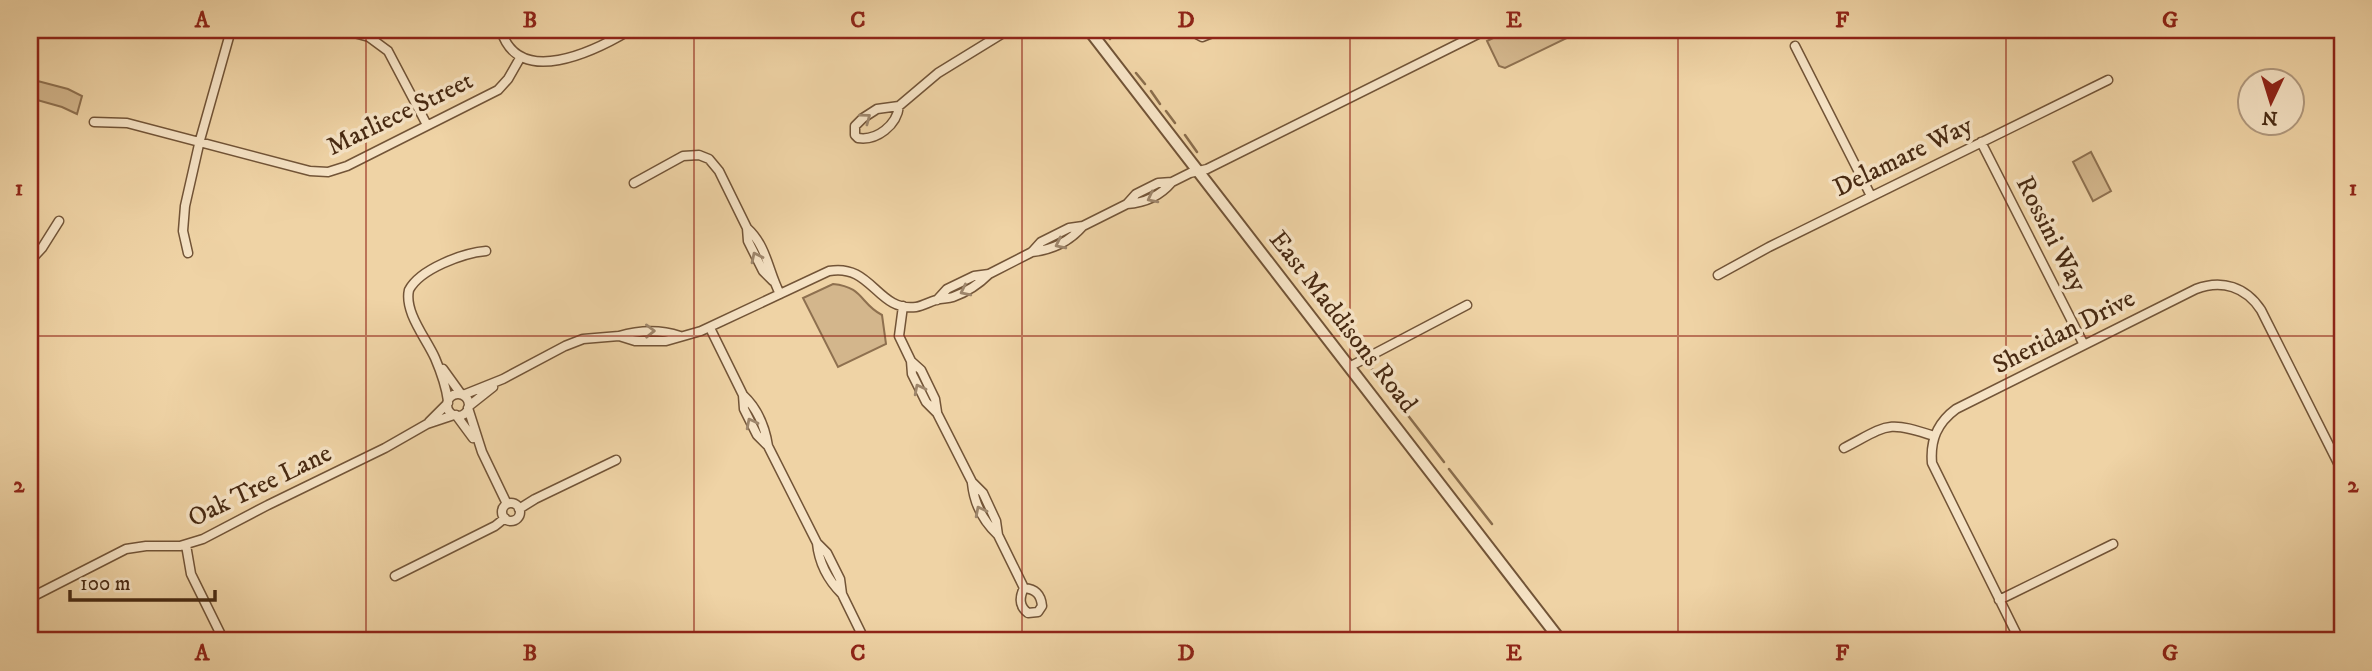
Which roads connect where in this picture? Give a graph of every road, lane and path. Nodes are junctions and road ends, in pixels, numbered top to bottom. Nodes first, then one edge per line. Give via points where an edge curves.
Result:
1 (231, 30) edge
2 (343, 30) edge
3 (501, 30) edge
4 (630, 30) edge
5 (1008, 30) edge
6 (1089, 30) edge
7 (1189, 30) edge
8 (1220, 30) edge
9 (1486, 30) edge
10 (1795, 46) dead end
11 (520, 58) junction
12 (2108, 80) dead end
13 (899, 106) junction
14 (94, 122) dead end
15 (427, 125) junction
16 (200, 141) junction
17 (1981, 142) junction
18 (1198, 172) junction
19 (634, 183) dead end
20 (1871, 196) junction
21 (59, 221) dead end
22 (486, 251) dead end
23 (188, 253) dead end
24 (30, 261) edge
25 (1718, 275) dead end
26 (780, 294) junction
27 (1467, 305) dead end
28 (903, 306) junction
29 (710, 328) junction
30 (2084, 345) junction
31 (435, 358) junction
32 (1349, 367) junction
33 (503, 379) junction
34 (462, 395) junction
35 (448, 402) junction
36 (468, 407) junction
37 (455, 415) junction
38 (427, 424) junction
39 (1934, 436) junction
40 (1844, 448) dead end
41 (482, 452) junction
42 (616, 460) dead end
43 (2342, 471) edge
44 (507, 504) junction
45 (519, 509) junction
46 (505, 519) junction
47 (2113, 544) dead end
48 (186, 545) junction
49 (394, 576) dead end
50 (1024, 588) dead end
51 (30, 598) edge
52 (1999, 600) junction
53 (224, 641) edge
54 (865, 641) edge
55 (1560, 641) edge
56 (2020, 641) edge

1 - 16 street
2 - 15 street via 369,37 388,51
3 - 11 street
4 - 11 street via 556,60
5 - 13 street via 937,73
6 - 18 street, East Maddisons Road
7 - 8 street via 1204,37
9 - 18 street
10 - 20 street
11 - 15 street, Marliece Street via 498,90
12 - 17 street, Delamare Way
13 -> 13 street via 897,118 886,129 866,139 855,135 855,126 869,113
14 - 16 street, Marliece Street via 127,122
15 - 16 street, Marliece Street via 328,172
16 - 23 street via 185,206 183,232
17 - 20 street, Delamare Way
17 - 30 street, Rossini Way
18 - 28 street via 1158,183 1136,194 1128,204 1041,242 1032,252 989,274 947,289 937,300
18 - 32 street, East Maddisons Road
19 - 26 street via 683,156 704,157 716,166 747,228 762,271
20 - 25 street, Delamare Way
21 - 24 street
22 - 31 street via 454,258 408,290 409,305
26 - 28 street via 820,274 840,270 861,276 884,298
26 - 29 street
27 - 32 street
28 - 50 street via 899,336 935,399 937,413 972,482 973,498 987,525 998,535
29 - 33 street via 680,336 635,331 574,342
29 - 54 street via 743,395 753,404 768,446 817,543 840,579 842,594
30 - 39 street, Sheridan Drive via 1956,410 1942,421
30 - 43 street, Sheridan Drive via 2204,286 2222,284 2241,290 2261,310
31 - 34 street
31 - 35 street
32 - 55 street, East Maddisons Road
33 - 34 street
33 - 36 street
34 - 35 street via 452,396
34 - 36 street
35 - 37 street
35 - 38 street, Oak Tree Lane
36 - 37 street
36 - 41 street
37 - 38 street, Oak Tree Lane
37 - 41 street
38 - 48 street, Oak Tree Lane
39 - 40 street via 1886,426
39 - 52 street via 1935,472
41 - 44 street
42 - 45 street
44 - 45 street
44 - 46 street
45 - 46 street via 515,520
46 - 49 street
47 - 52 street
48 - 51 street, Oak Tree Lane via 126,549
48 - 53 street via 191,574
52 - 56 street

